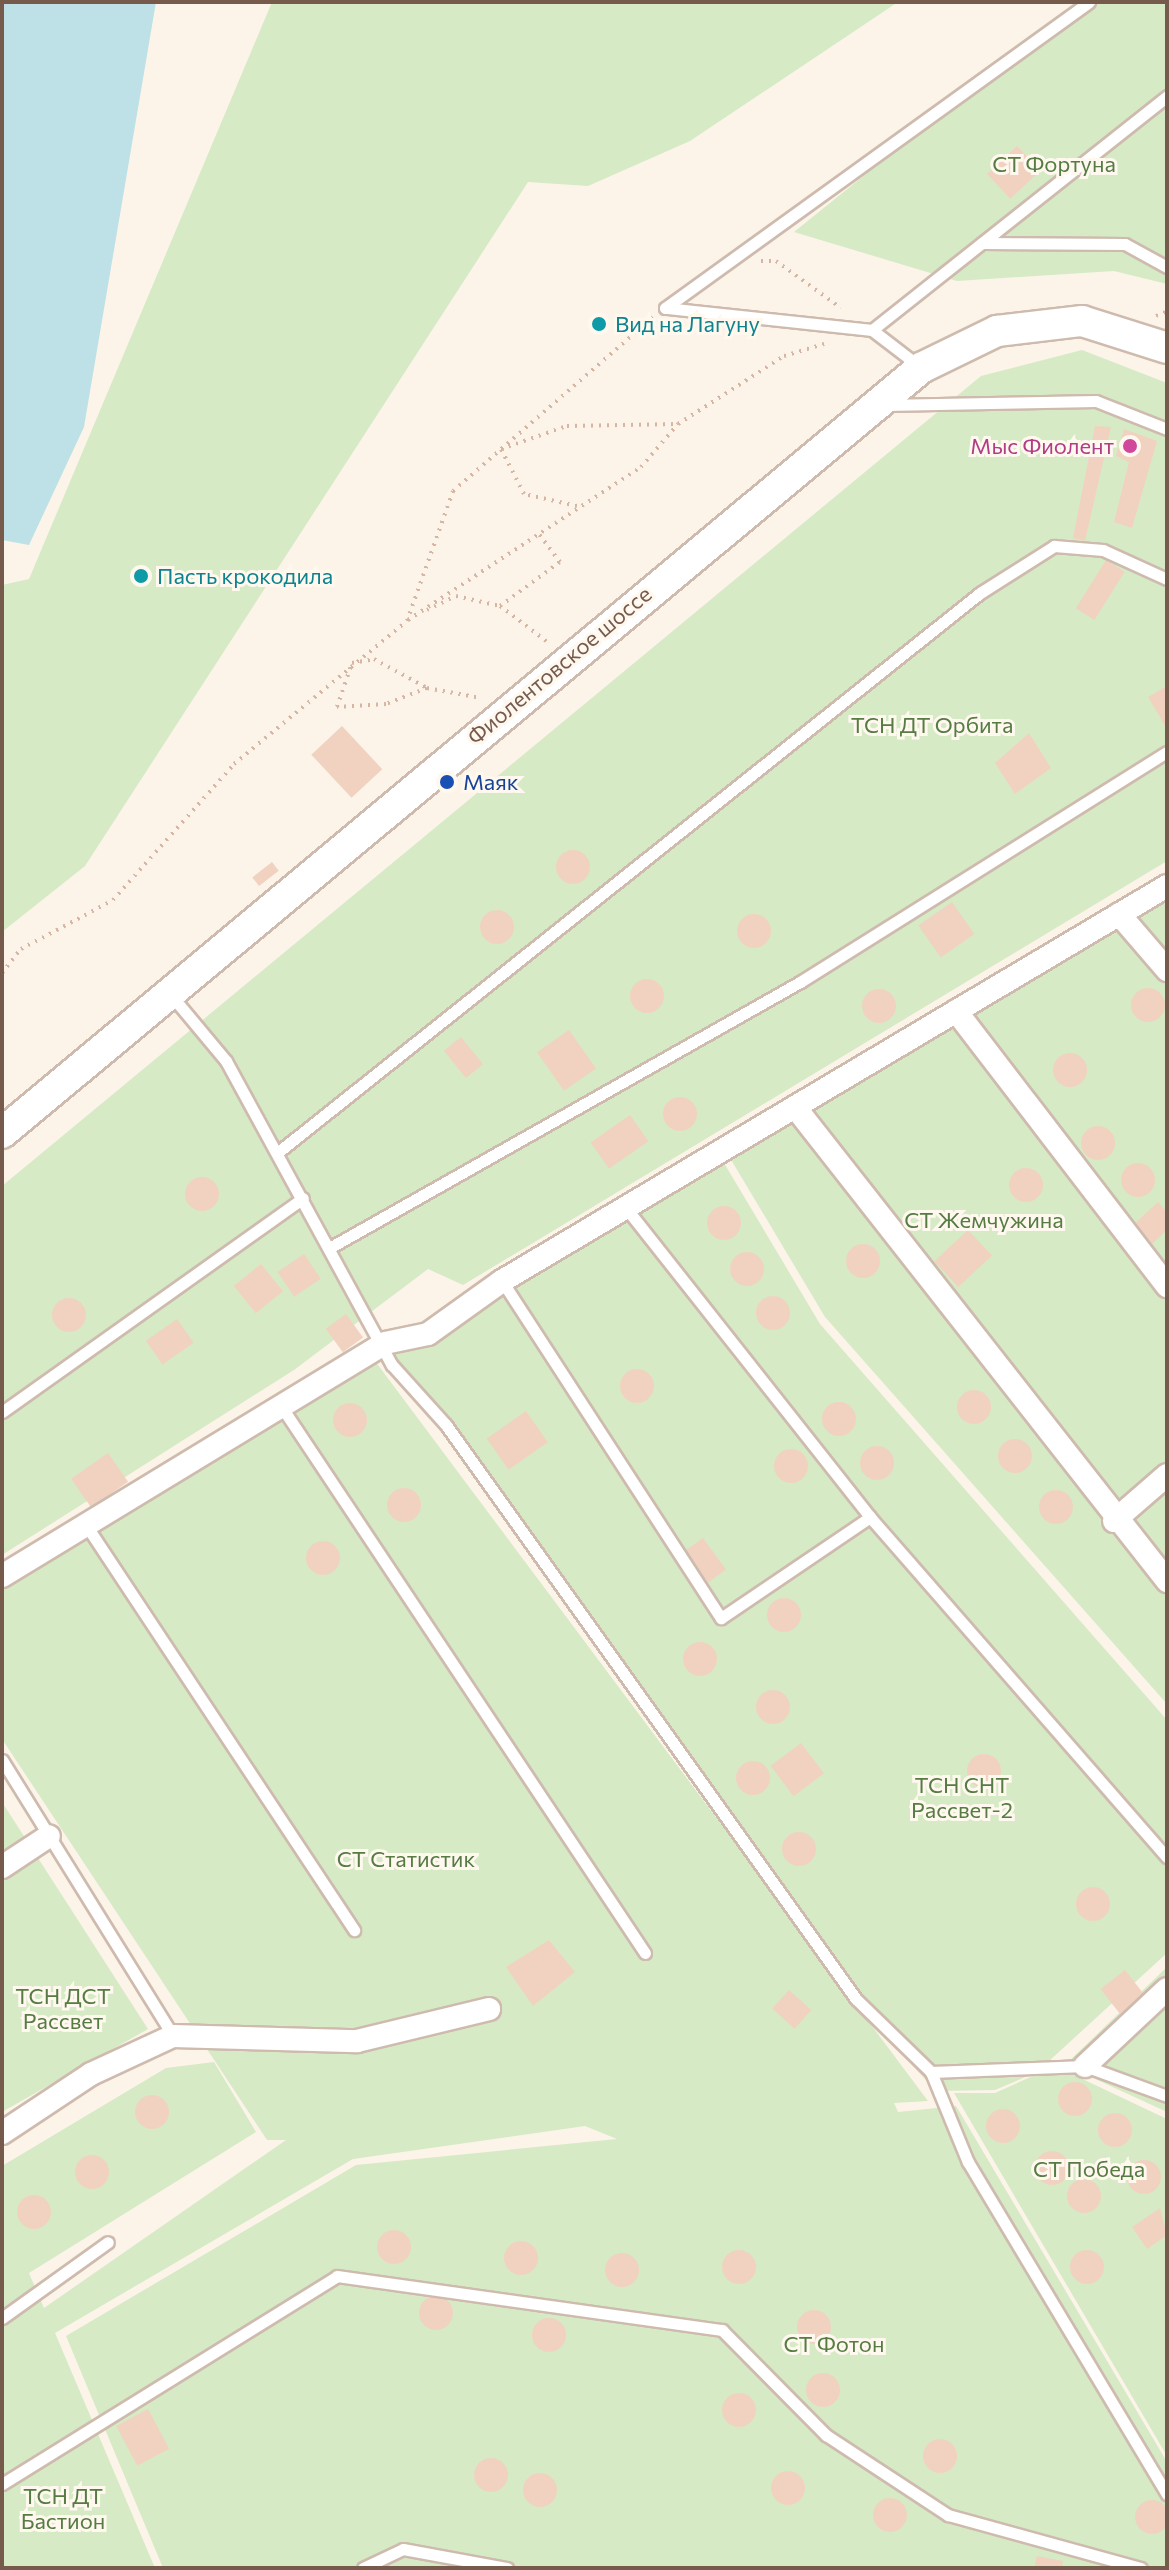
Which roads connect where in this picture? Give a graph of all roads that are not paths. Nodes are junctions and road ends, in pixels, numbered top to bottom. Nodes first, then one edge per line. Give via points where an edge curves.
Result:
1 (1089, 2) edge
2 (1167, 96) edge
3 (982, 243) junction
4 (1167, 267) edge
5 (872, 330) junction
6 (1167, 348) edge
7 (921, 368) junction
8 (873, 405) junction
9 (1167, 429) edge
10 (1167, 579) edge
11 (1167, 752) edge
12 (1167, 886) edge
13 (1119, 914) junction
14 (1167, 970) edge
15 (171, 995) junction
16 (956, 1011) junction
17 (795, 1107) junction
18 (2, 1133) edge
19 (277, 1153) junction
20 (303, 1198) junction
21 (626, 1208) junction
22 (331, 1247) junction
23 (502, 1281) junction
24 (1167, 1286) edge
25 (385, 1343) junction
26 (281, 1405) junction
27 (2, 1412) edge
28 (1167, 1475) edge
29 (870, 1517) junction
30 (1114, 1521) junction
31 (86, 1525) junction
32 (2, 1576) edge
33 (1167, 1581) edge
34 (2, 1760) edge
35 (49, 1836) junction
36 (1167, 1857) edge
37 (2, 1867) edge
38 (354, 1930) dead end
39 (645, 1953) dead end
40 (1167, 1989) edge
41 (489, 2009) dead end
42 (173, 2036) junction
43 (1085, 2066) junction
44 (931, 2072) junction
45 (1167, 2096) edge
46 (2, 2133) edge
47 (108, 2242) dead end
48 (2, 2318) edge
49 (2, 2484) edge
50 (1167, 2494) edge
51 (363, 2568) edge
52 (507, 2568) edge
53 (1141, 2568) edge

1 - 5 lane via 665,308
2 - 3 lane
3 - 4 lane via 1125,244
3 - 5 lane
5 - 7 lane
6 - 7 main road, Фиолентовское шоссе via 1082,321 997,331
7 - 8 main road, Фиолентовское шоссе
8 - 9 lane via 1096,401
8 - 15 main road, Фиолентовское шоссе
10 - 19 lane via 1103,550 1054,546 980,593
11 - 22 lane via 800,982
12 - 13 street
13 - 14 street
13 - 16 street
15 - 18 main road, Фиолентовское шоссе
15 - 19 lane via 226,1061
16 - 17 street
16 - 24 street
17 - 21 street
17 - 30 street
19 - 20 lane
20 - 22 lane
20 - 27 lane
21 - 23 street
21 - 29 lane
22 - 25 lane
23 - 25 street via 428,1334
23 - 29 lane via 721,1618
25 - 26 street
25 - 44 lane via 392,1365 446,1425 856,1999
26 - 31 street
26 - 39 lane
28 - 30 street
29 - 36 lane
30 - 33 street
31 - 32 street
31 - 38 lane
34 - 35 lane
35 - 37 street
35 - 42 lane
40 - 43 street
41 - 42 street via 357,2041
42 - 46 street via 91,2074
43 - 44 lane
43 - 45 lane
44 - 50 lane via 968,2162
47 - 48 lane
49 - 53 lane via 337,2276 722,2330 826,2435 948,2515
51 - 52 lane via 403,2549

